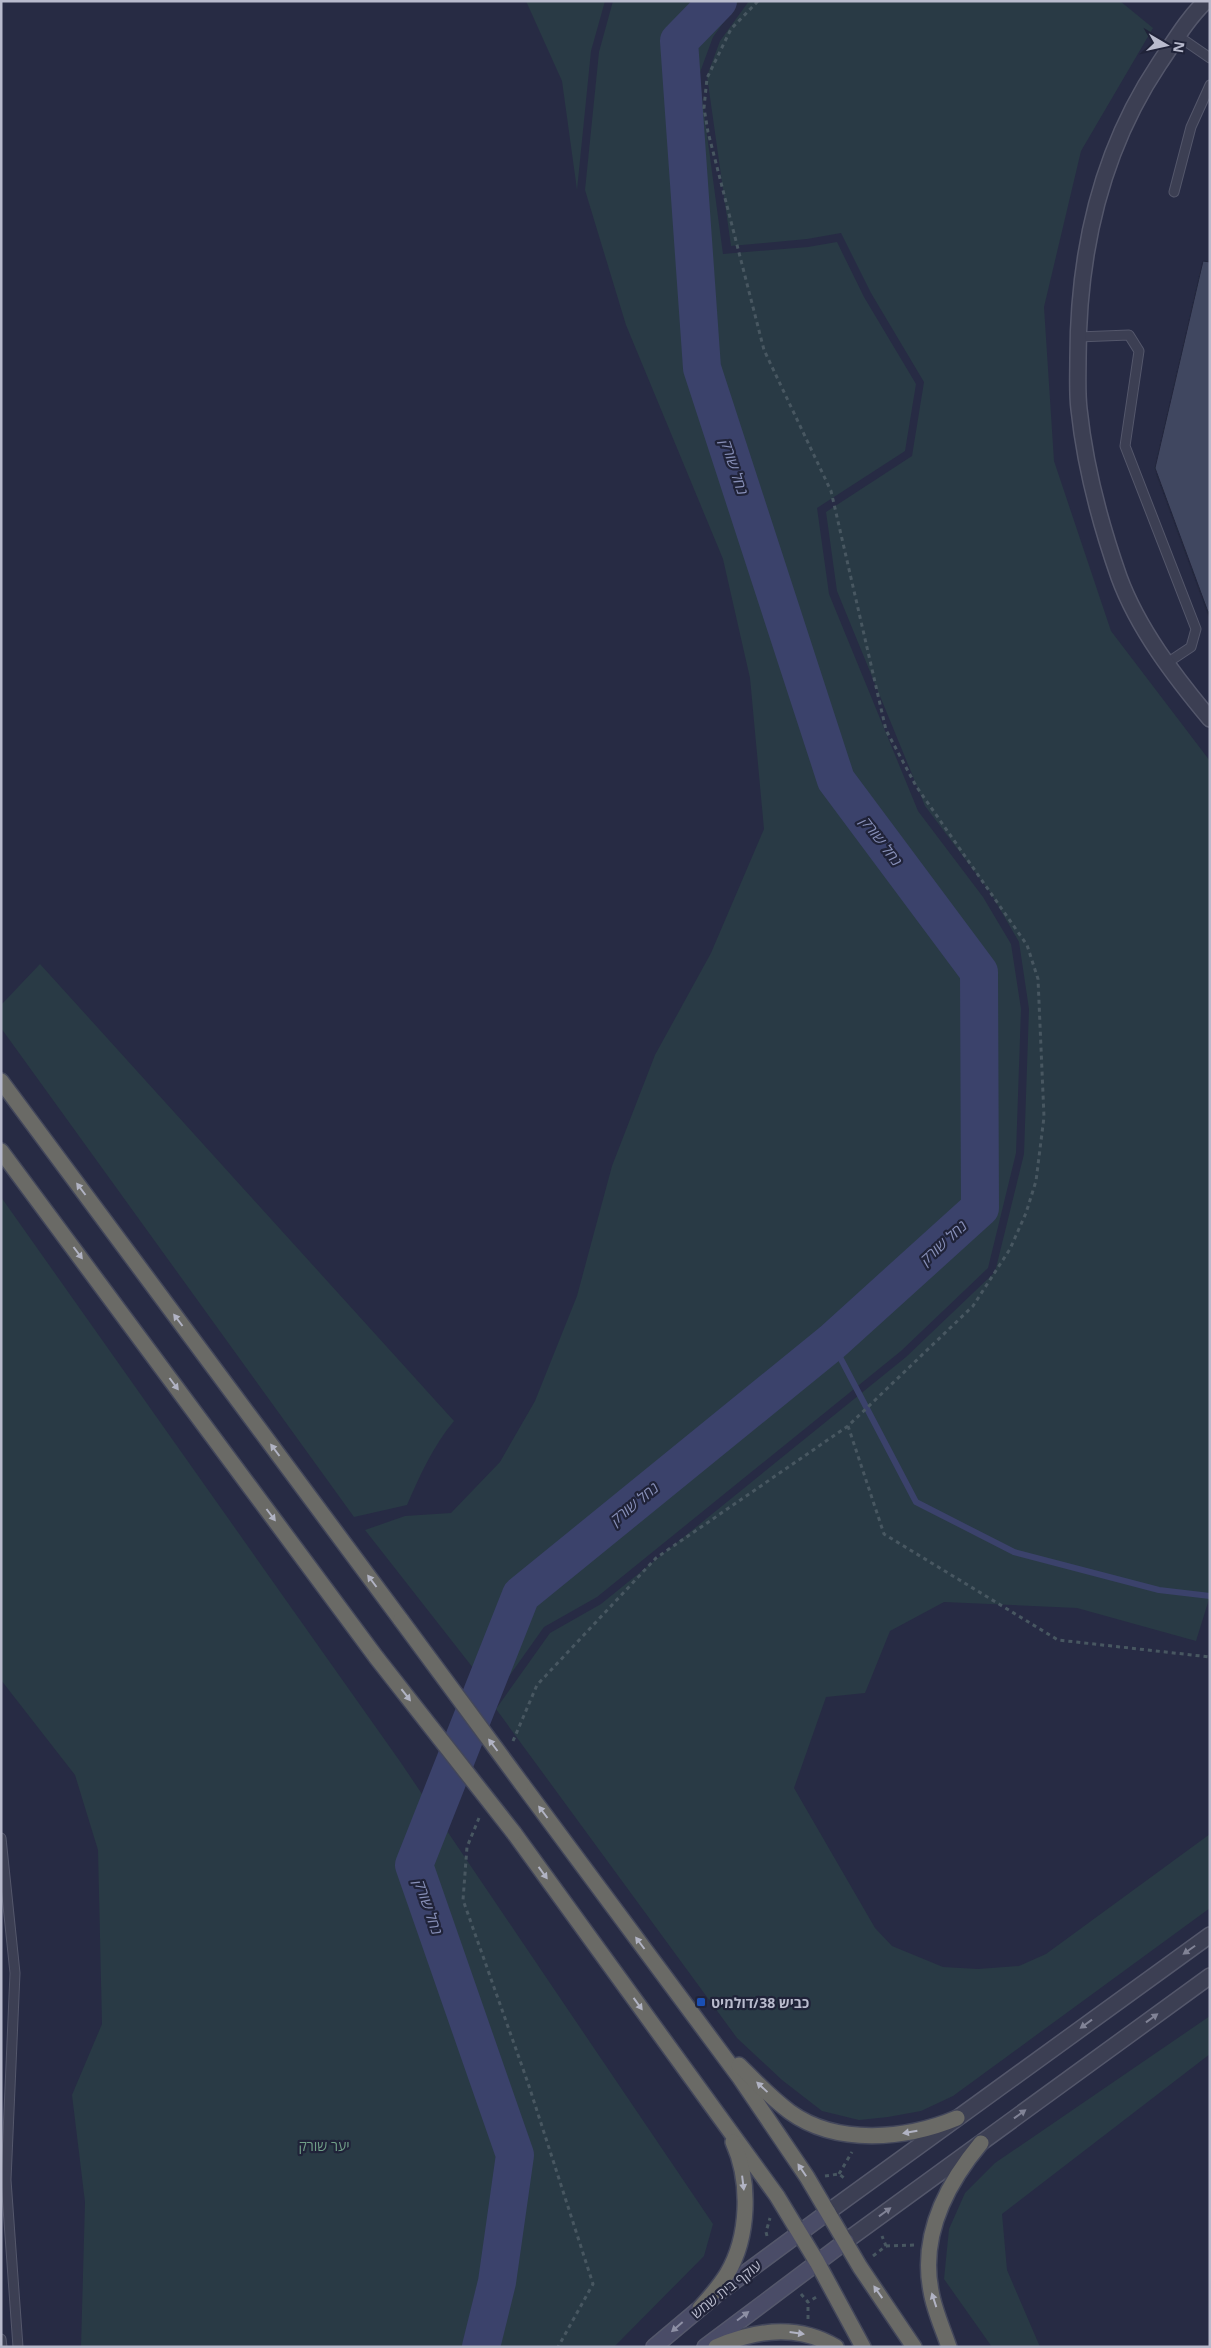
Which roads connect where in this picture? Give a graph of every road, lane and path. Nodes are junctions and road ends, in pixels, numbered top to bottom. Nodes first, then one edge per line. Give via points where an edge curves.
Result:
1 (758, 1) edge
2 (1206, 1) edge
3 (1178, 36) junction
4 (1210, 58) edge
5 (1210, 85) edge
6 (1174, 192) dead end
7 (1078, 338) junction
8 (1166, 662) junction
9 (1210, 719) edge
10 (1, 1081) edge
11 (4, 1154) edge
12 (1210, 1657) edge
13 (1, 1838) edge
14 (1210, 1935) edge
15 (1210, 1976) edge
16 (710, 2038) junction
17 (957, 2118) junction
18 (723, 2120) junction
19 (864, 2135) junction
20 (981, 2143) junction
21 (838, 2174) junction
22 (807, 2177) junction
23 (860, 2188) junction
24 (777, 2196) junction
25 (828, 2212) junction
26 (875, 2220) junction
27 (800, 2232) junction
28 (846, 2241) junction
29 (930, 2244) junction
30 (886, 2246) junction
31 (771, 2254) junction
32 (817, 2262) junction
33 (860, 2267) junction
34 (700, 2308) junction
35 (1, 2339) edge
36 (2, 2347) edge
37 (18, 2347) edge
38 (654, 2347) edge
39 (705, 2347) edge
40 (716, 2347) edge
41 (836, 2347) edge
42 (863, 2347) edge
43 (914, 2347) edge
44 (949, 2347) edge

1 - 12 path via 731,29 707,78 704,108 764,350 831,491 886,730 916,786 1027,945 1038,979 1044,1117 1036,1181 1026,1213 1010,1249 973,1306 848,1426 884,1534 1058,1640
2 - 3 street
3 - 4 lane
3 - 7 street via 1140,93 1112,156 1092,220 1083,271
5 - 6 lane via 1192,127
7 - 8 street via 1079,407 1086,455 1100,512 1120,578 1149,638
7 - 8 lane via 1129,335 1139,351 1125,446 1196,629 1191,647
8 - 9 street
16 -> 10 highway, bridge
11 -> 18 highway, bridge via 376,1656 514,1833
13 - 37 lane via 15,1973 6,2180
14 -> 17 street
20 -> 15 street
19 -> 16 highway via 825,2129 790,2112
22 -> 16 highway
17 -> 19 highway via 921,2130
17 - 23 street
18 - 24 highway
18 -> 34 highway via 740,2163 744,2220 727,2274
19 - 21 path
26 -> 20 street
20 - 29 highway via 948,2189
21 - 22 path
21 - 23 path
22 - 25 highway
23 - 25 street
24 - 27 highway
24 - 31 path via 766,2232
25 - 27 main road, עוקף בית שמש
25 - 28 highway
26 - 28 street
26 - 30 path
27 - 31 main road, עוקף בית שמש
27 - 32 highway
28 - 32 main road
28 - 33 highway
29 - 30 path
44 -> 29 highway via 931,2292
30 - 33 path
31 - 34 main road, עוקף בית שמש
39 -> 32 main road
32 - 42 highway
43 -> 33 highway
34 -> 38 main road, עוקף בית שמש
35 - 36 lane
40 -> 41 highway via 760,2332 785,2331 807,2334

